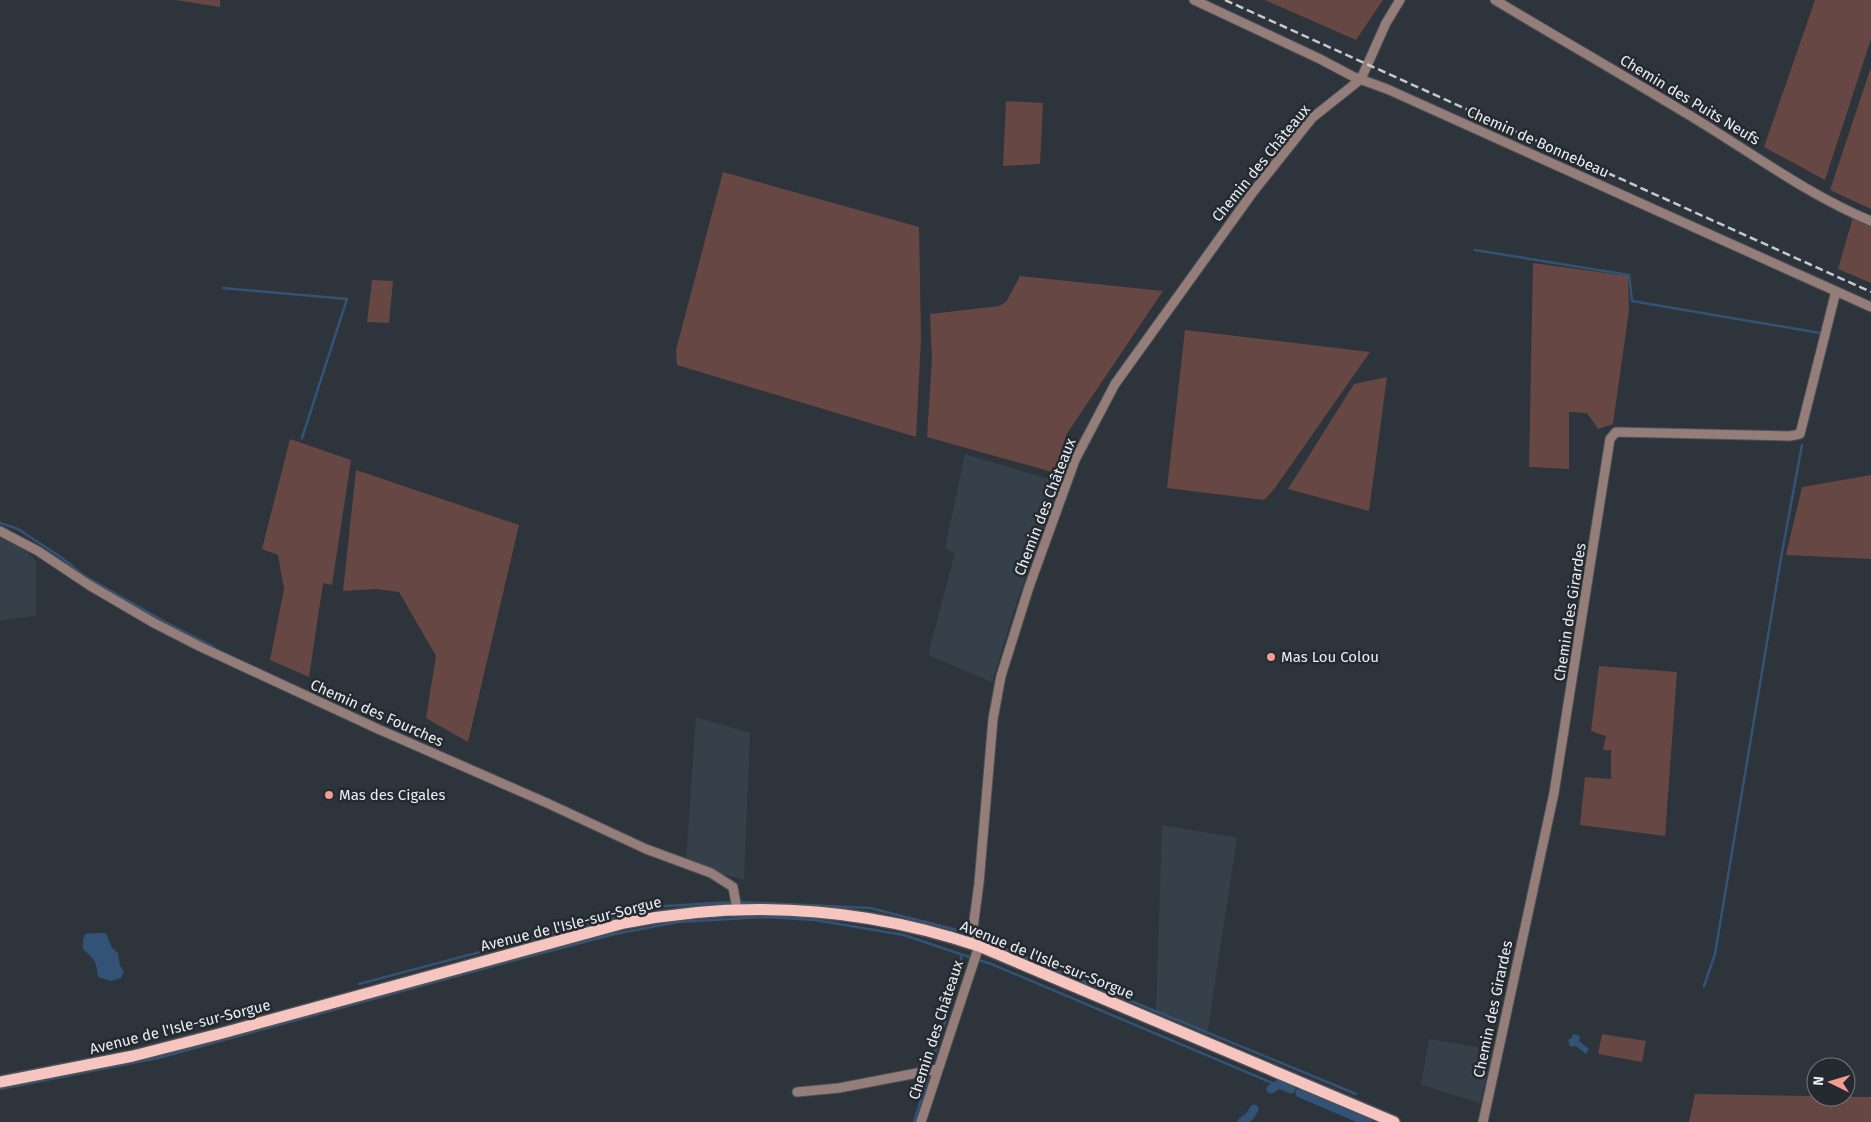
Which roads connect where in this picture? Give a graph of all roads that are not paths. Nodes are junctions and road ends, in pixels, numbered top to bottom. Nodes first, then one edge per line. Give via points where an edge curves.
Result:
1 (1194, 0) edge
2 (1400, 0) edge
3 (1495, 0) edge
4 (1361, 79) junction
5 (1871, 220) edge
6 (1836, 291) junction
7 (1871, 307) edge
8 (0, 531) edge
9 (737, 909) junction
10 (975, 945) junction
11 (938, 1068) junction
12 (0, 1082) edge
13 (797, 1092) dead end
14 (921, 1122) edge
15 (1394, 1122) edge
16 (1483, 1122) edge

1 - 4 street, Chemin de Bonnebeau
2 - 4 street, Chemin des Châteaux
3 - 5 street, Chemin des Puits Neufs via 1849,212
4 - 6 street, Chemin de Bonnebeau
4 - 10 street, Chemin des Châteaux via 1312,118 1253,192 1115,384 1075,460 1028,587 1001,676 993,719
6 - 7 street, Chemin de Bonnebeau
6 - 16 street, Chemin des Girardes via 1800,434 1616,432 1610,439 1554,793
8 - 9 street, Chemin des Fourches via 38,551 154,624 201,647 646,849 711,873 733,887
9 - 10 main road, Avenue de l'Isle-sur-Sorgue via 836,912 913,926
9 - 12 main road, Avenue de l'Isle-sur-Sorgue via 681,913 624,923 181,1044
10 - 11 street, Chemin des Châteaux
10 - 15 main road, Avenue de l'Isle-sur-Sorgue
11 - 13 street via 839,1088
11 - 14 street, Chemin des Châteaux

